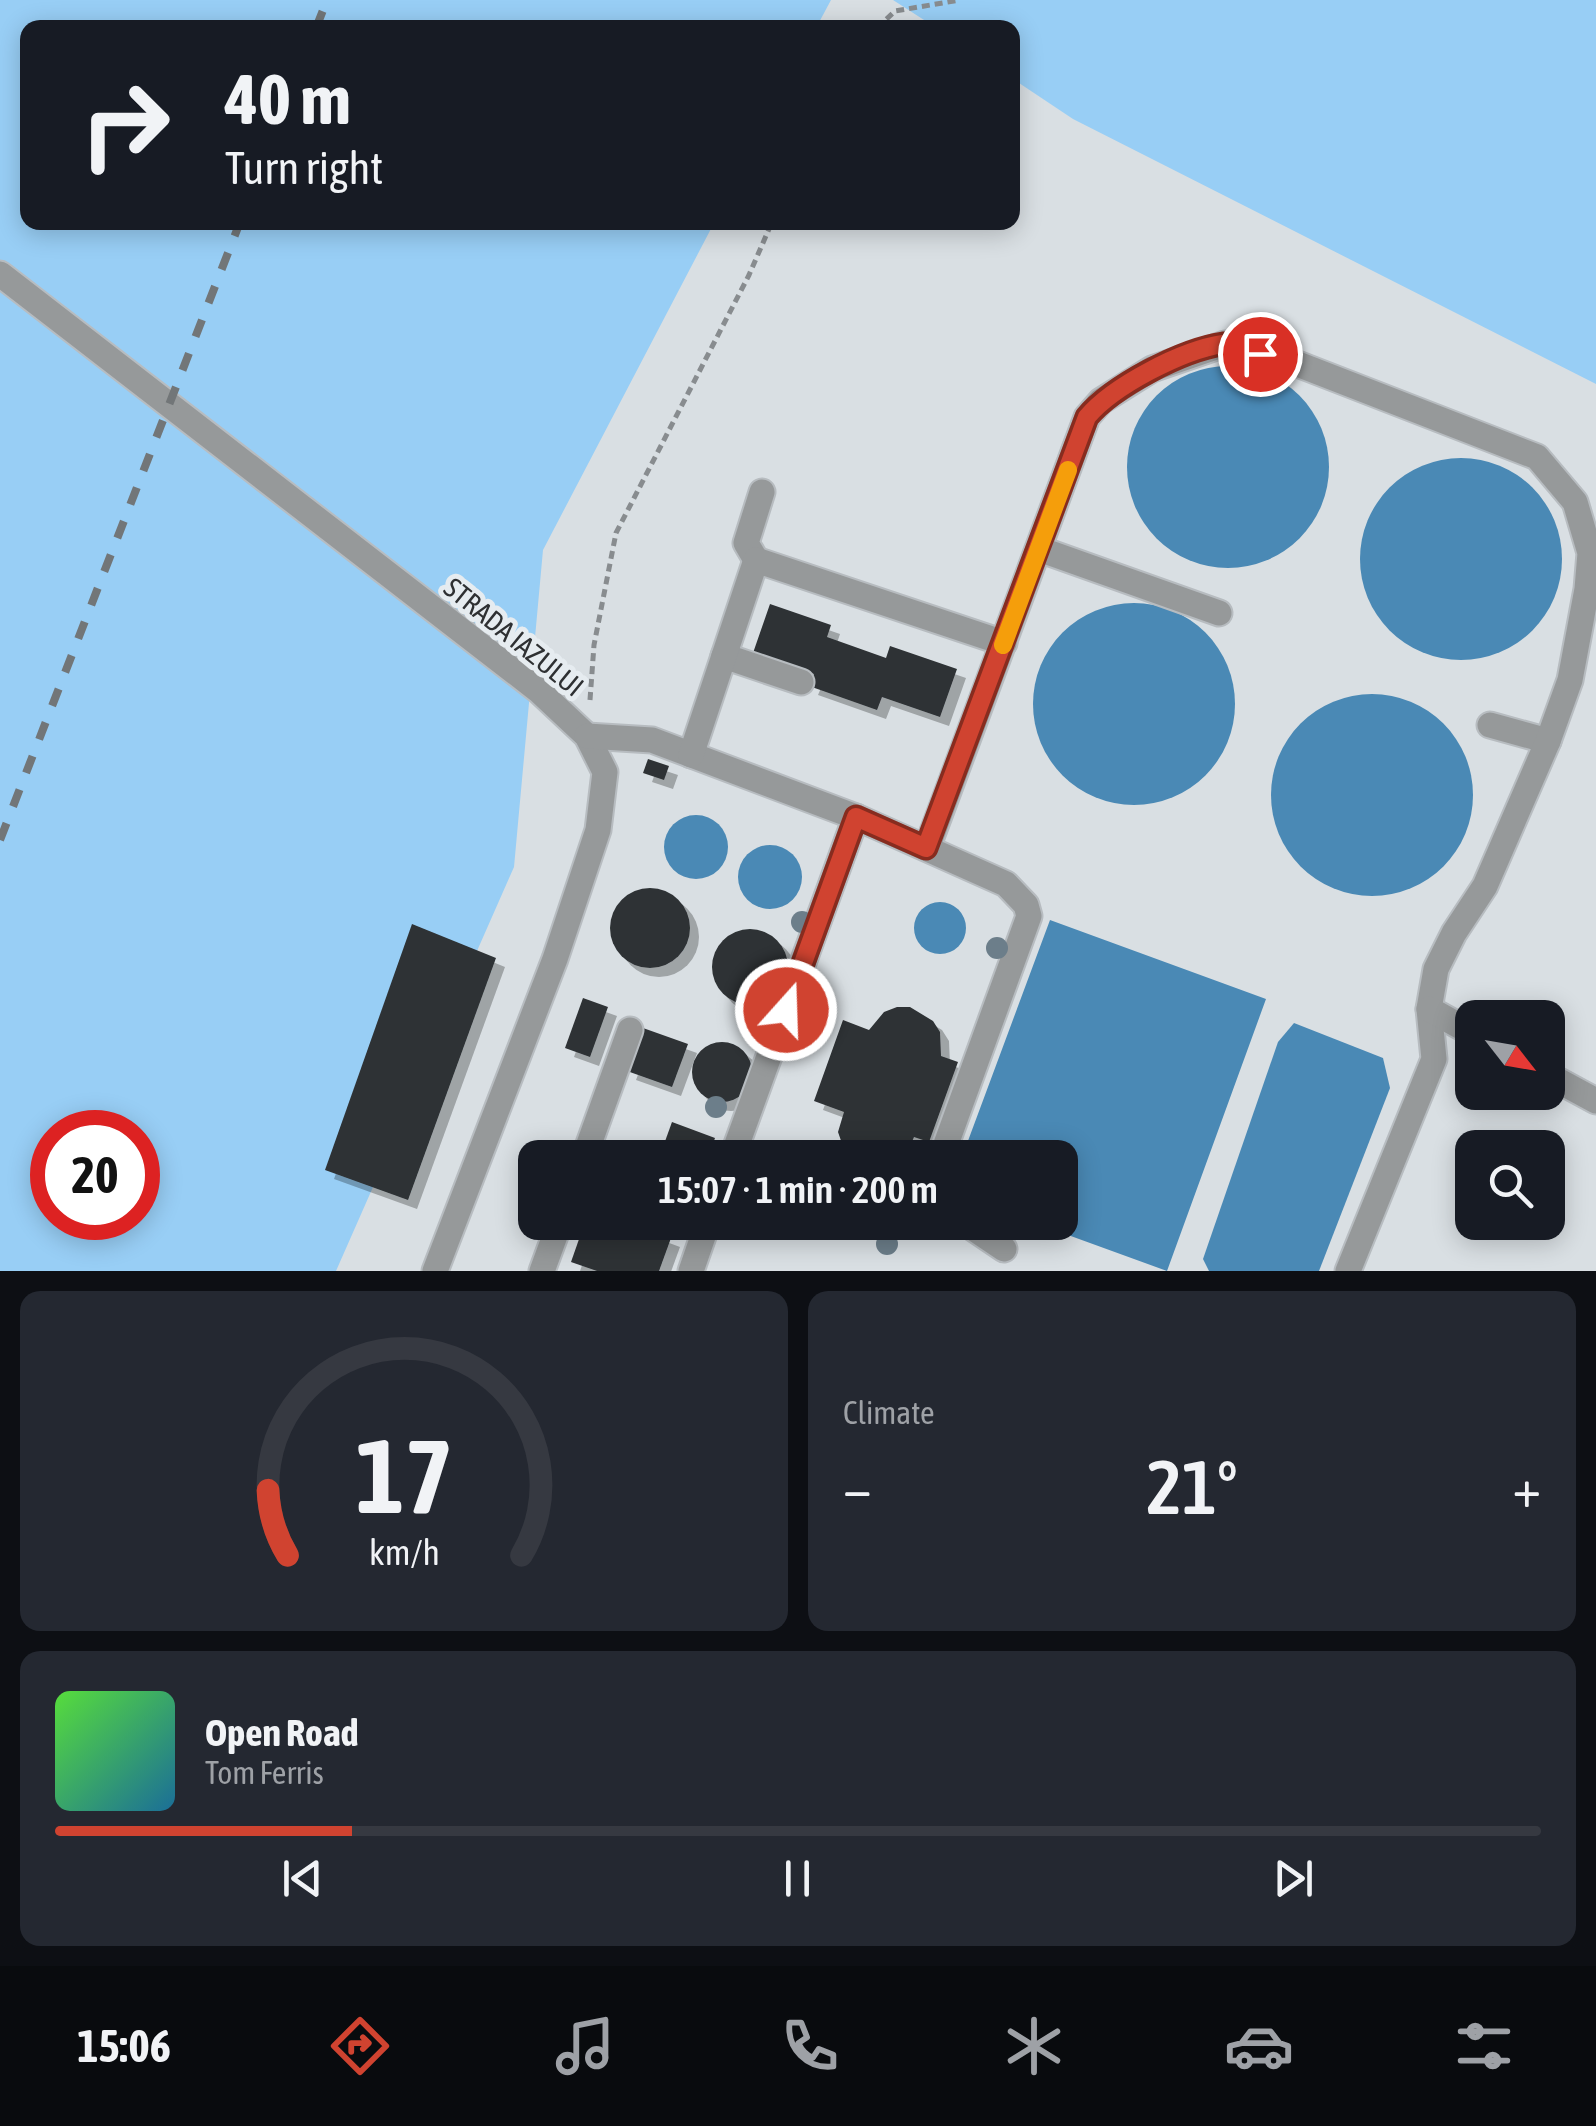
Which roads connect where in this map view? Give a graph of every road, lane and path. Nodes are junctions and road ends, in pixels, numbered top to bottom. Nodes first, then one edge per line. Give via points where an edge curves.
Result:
1 (960, 0) edge
2 (886, 20) edge
3 (769, 230) edge
4 (0, 274) edge
5 (762, 492) dead end
6 (1039, 548) junction
7 (756, 560) junction
8 (1219, 613) dead end
9 (1004, 643) junction
10 (724, 656) junction
11 (801, 682) dead end
12 (1490, 725) dead end
13 (587, 736) junction
14 (1548, 741) junction
15 (691, 754) junction
16 (856, 817) junction
17 (926, 848) junction
18 (1429, 1010) junction
19 (1455, 1025) edge
20 (630, 1030) dead end
21 (1565, 1084) edge
22 (1596, 1101) edge
23 (590, 1140) edge
24 (739, 1140) edge
25 (948, 1140) edge
26 (553, 1240) edge
27 (702, 1240) edge
28 (991, 1240) edge
29 (1004, 1249) dead end
30 (435, 1271) edge
31 (542, 1271) edge
32 (691, 1271) edge
33 (1348, 1271) edge

1 - 2 path via 895,10
3 - 13 path via 616,532 594,645
4 - 13 lane, STRADA IAZULUI via 538,690
5 - 7 lane via 746,543
6 - 8 lane
6 - 9 lane
6 - 14 lane via 1087,417 1101,400 1152,369 1225,344 1294,363 1537,457 1575,502 1590,553 1587,589 1570,680
7 - 9 lane
7 - 10 lane
9 - 17 lane
10 - 11 lane
10 - 15 lane
12 - 14 lane
13 - 15 lane via 652,740
13 - 30 lane, STRADA IAZULUI via 605,772 598,830
14 - 18 lane via 1485,886 1436,969
15 - 16 lane
16 - 17 lane
16 - 24 lane
17 - 25 lane via 1006,884 1029,916
18 - 19 lane
18 - 33 lane via 1434,1059
20 - 23 lane
21 - 22 lane
26 - 31 lane
27 - 32 lane
28 - 29 lane

